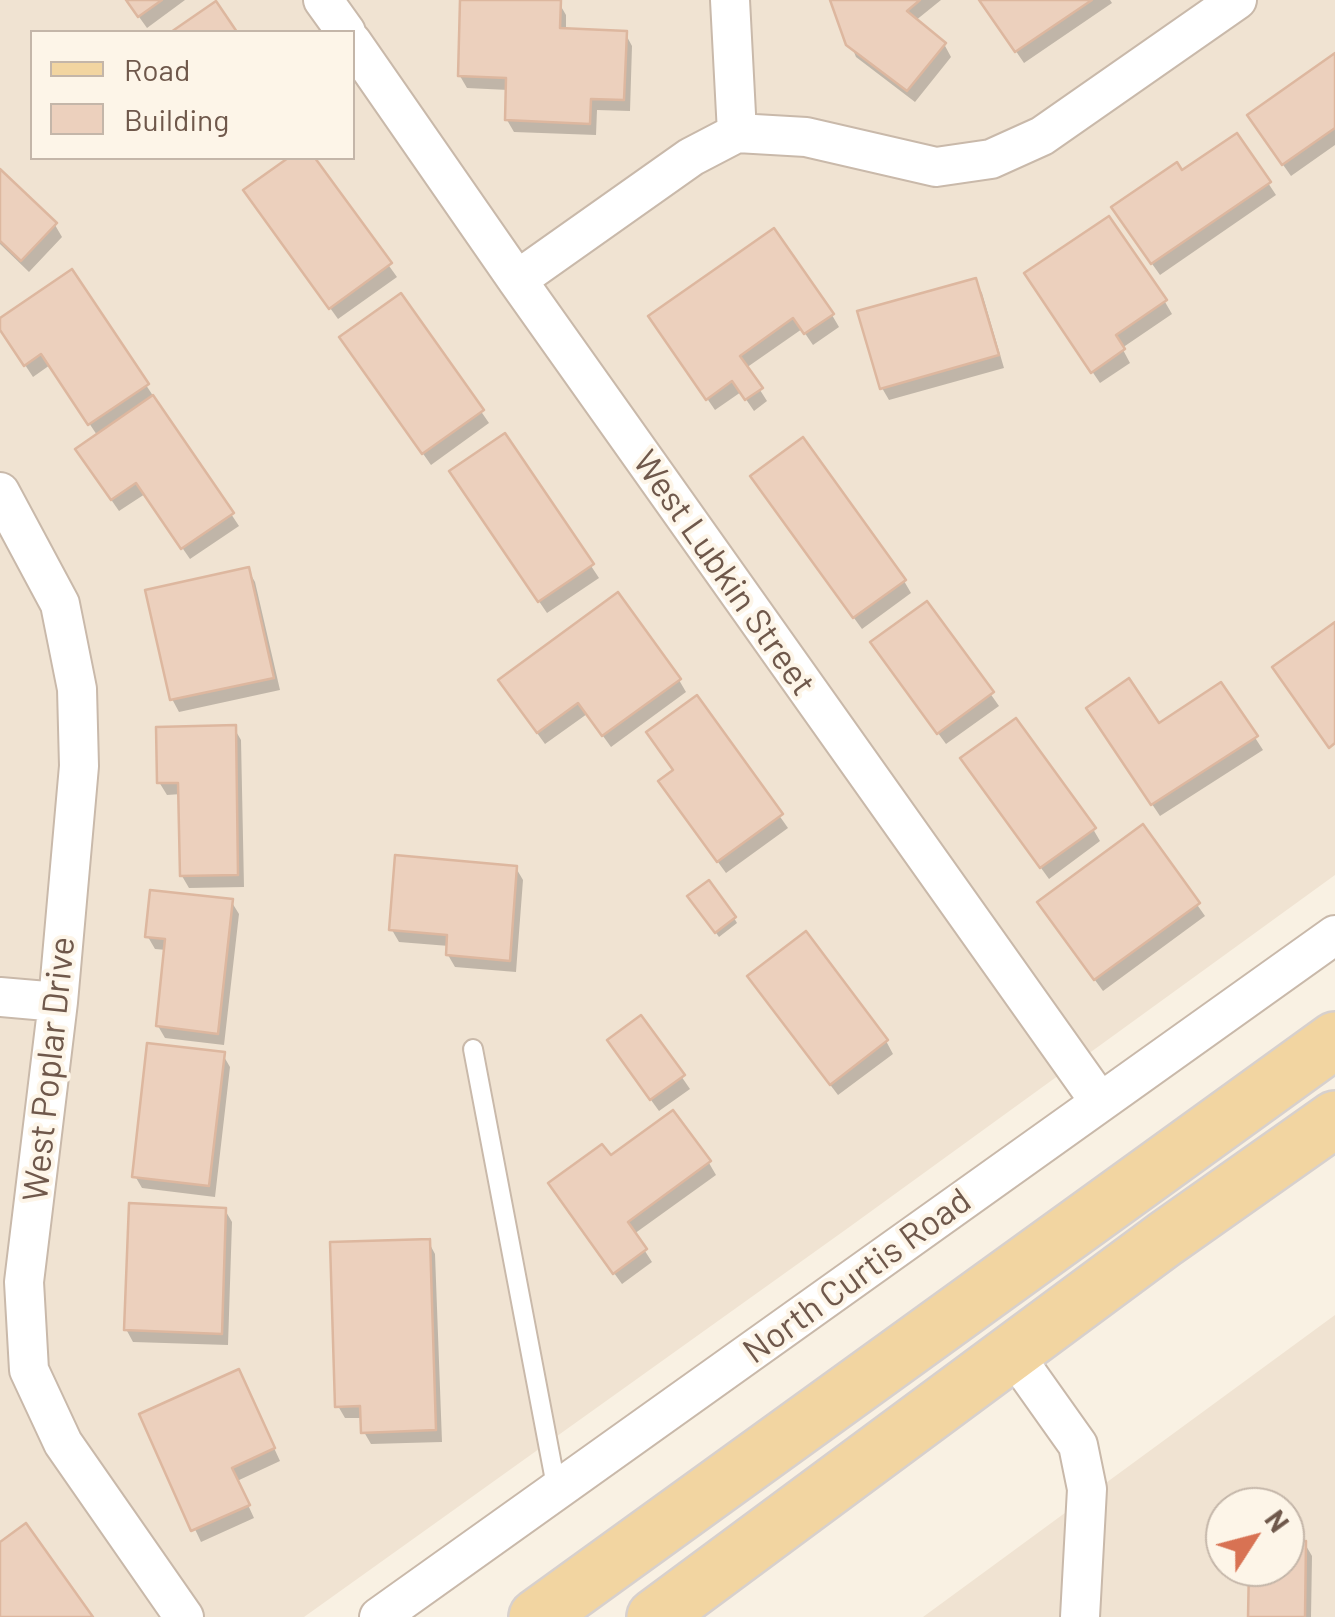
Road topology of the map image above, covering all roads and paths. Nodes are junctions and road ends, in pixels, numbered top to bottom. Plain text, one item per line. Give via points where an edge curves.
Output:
1 (323, 0) edge
2 (730, 0) edge
3 (1238, 0) edge
4 (345, 30) edge
5 (355, 46) edge
6 (737, 134) junction
7 (517, 280) junction
8 (0, 492) edge
9 (1335, 935) edge
10 (0, 997) edge
11 (58, 1002) junction
12 (1335, 1040) edge
13 (473, 1049) dead end
14 (1100, 1102) junction
15 (1335, 1118) edge
16 (1012, 1352) junction
17 (556, 1491) junction
18 (184, 1617) edge
19 (380, 1617) edge
20 (537, 1617) edge
21 (655, 1617) edge
22 (1080, 1617) edge

1 - 4 street
2 - 6 street
3 - 6 street via 1042,136 992,158 936,166 806,137
5 - 7 street, West Lubkin Street
6 - 7 street via 691,157
7 - 14 street, West Lubkin Street
8 - 11 street, West Poplar Drive via 60,604 77,689 79,766
9 - 14 street, North Curtis Road
10 - 11 street
11 - 18 street, West Poplar Drive via 24,1282 29,1370 63,1443
12 - 20 main road
13 - 17 lane
14 - 17 street, North Curtis Road
15 - 16 main road
16 - 21 main road
16 - 22 street via 1078,1444 1087,1489
17 - 19 street, North Curtis Road

